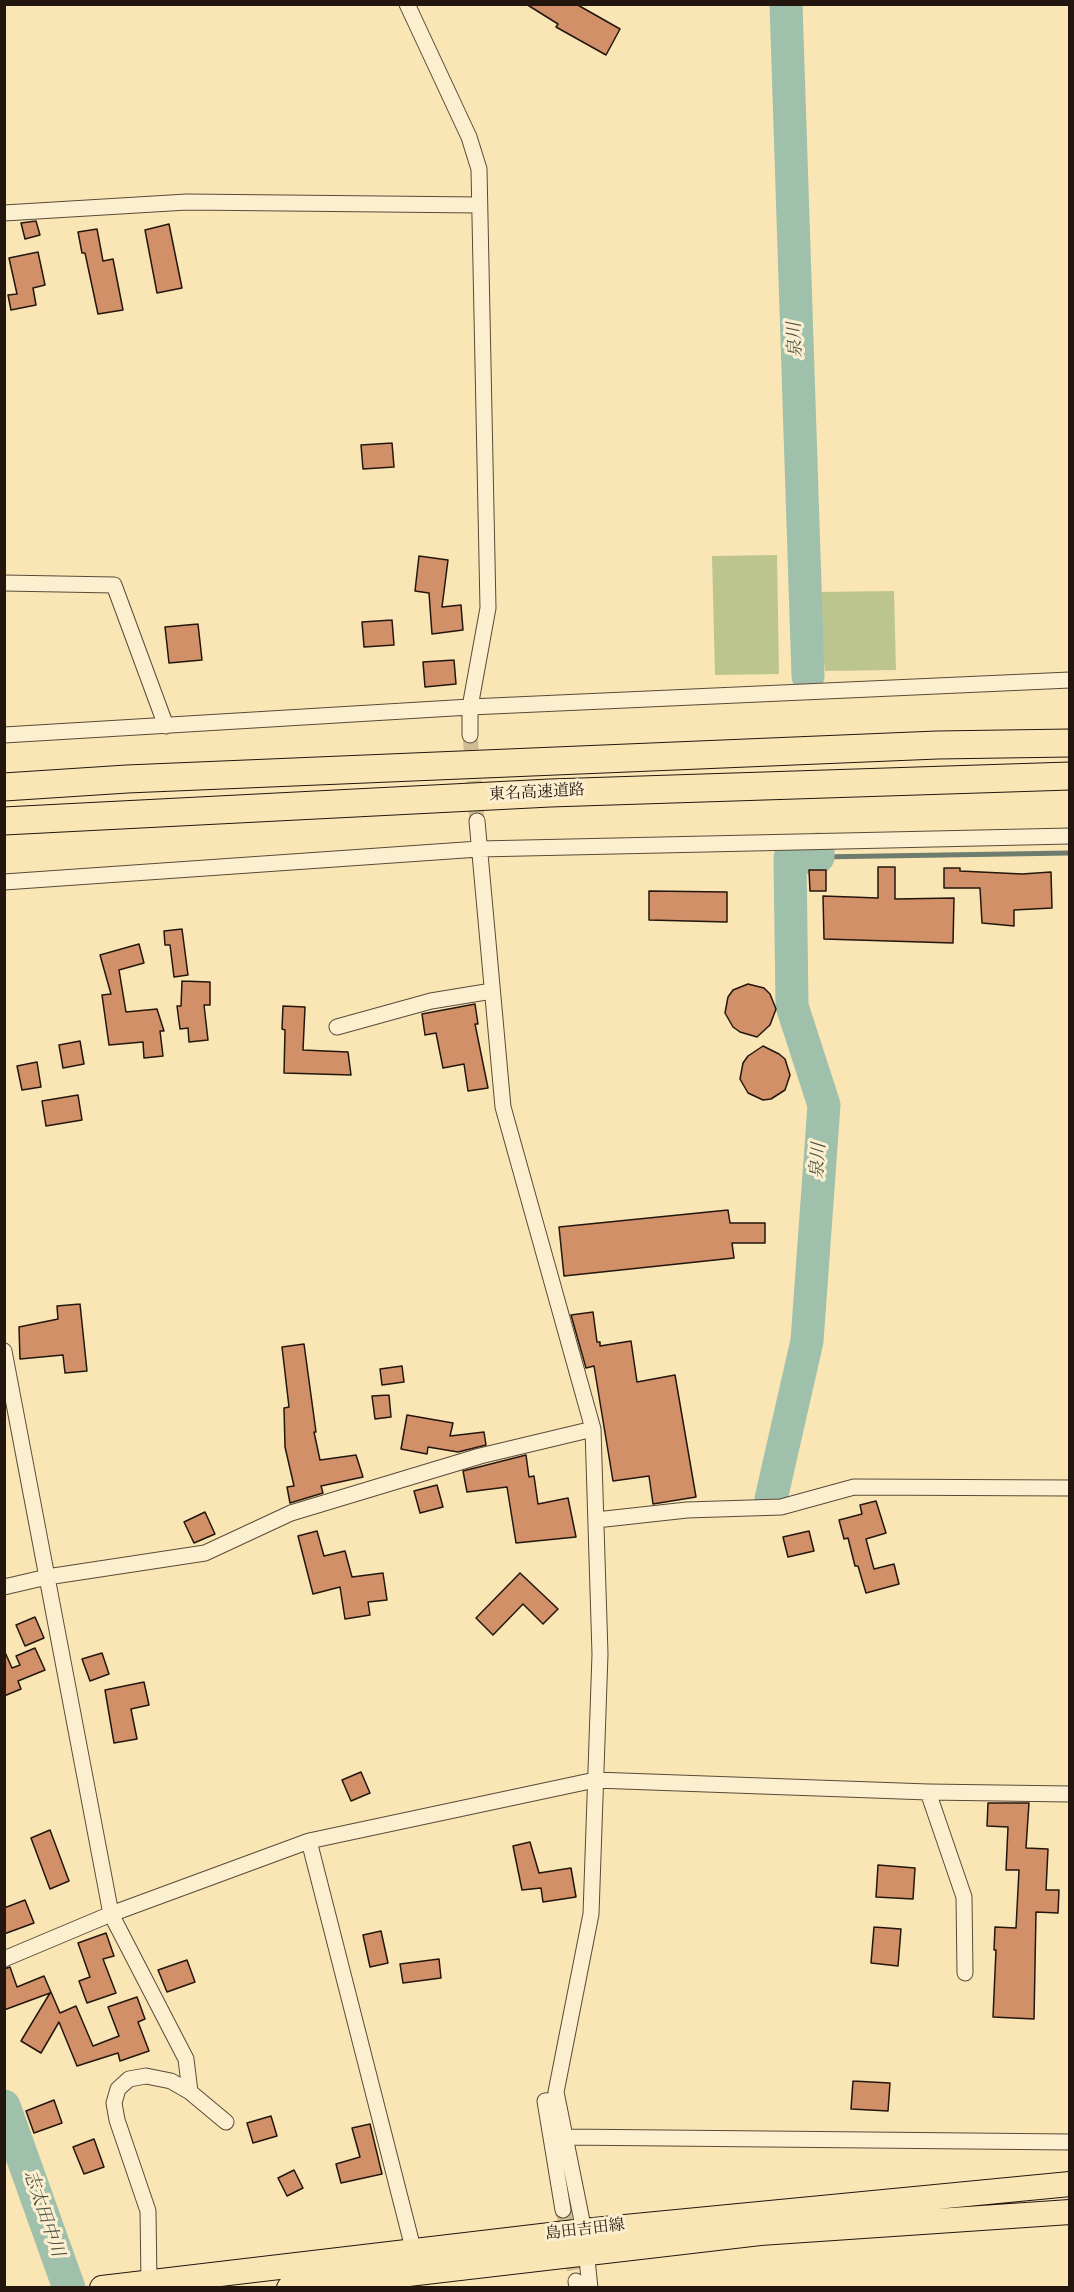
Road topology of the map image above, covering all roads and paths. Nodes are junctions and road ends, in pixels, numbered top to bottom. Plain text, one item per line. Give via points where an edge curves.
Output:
1 (406, 4) edge
2 (479, 206) junction
3 (4, 213) edge
4 (4, 583) edge
5 (1070, 680) edge
6 (470, 707) junction
7 (166, 726) junction
8 (4, 735) edge
9 (470, 735) tunnel mouth
10 (1070, 743) edge
11 (1070, 777) edge
12 (4, 787) edge
13 (4, 821) edge
14 (477, 821) tunnel mouth
15 (1070, 836) edge
16 (479, 849) junction
17 (4, 882) edge
18 (492, 991) junction
19 (337, 1027) dead end
20 (4, 1351) edge
21 (593, 1429) junction
22 (1070, 1488) edge
23 (596, 1520) junction
24 (47, 1577) junction
25 (4, 1587) edge
26 (595, 1780) junction
27 (928, 1792) junction
28 (1070, 1794) edge
29 (309, 1841) junction
30 (111, 1914) junction
31 (4, 1959) edge
32 (965, 1973) dead end
33 (190, 2092) junction
34 (557, 2100) junction
35 (226, 2122) dead end
36 (565, 2137) junction
37 (1070, 2142) edge
38 (1070, 2184) edge
39 (563, 2210) tunnel mouth
40 (1070, 2212) edge
41 (585, 2241) junction
42 (413, 2271) edge
43 (149, 2282) junction
44 (581, 2285) edge
45 (102, 2288) edge
46 (289, 2288) edge

1 - 2 street via 469,137 479,169
2 - 3 street via 187,202
2 - 6 street via 488,608
4 - 7 street via 114,585
5 - 6 street
6 - 7 street
6 - 9 street
7 - 8 street
10 - 12 highway, 東名高速道路 via 913,746
11 - 13 highway, 東名高速道路 via 550,793
14 - 16 street
15 - 16 street
16 - 17 street
16 - 18 street
18 - 19 street via 430,1001
18 - 21 street via 502,1107
20 - 24 street
21 - 23 street
21 - 24 street via 480,1456 291,1513 205,1553
22 - 23 street via 854,1488 780,1507 687,1510
23 - 26 street via 600,1654
24 - 25 street
24 - 30 street
26 - 27 street
26 - 29 street
26 - 34 street via 591,1914
27 - 28 street
27 - 32 street via 964,1898
29 - 30 street
29 - 42 street
30 - 31 street
30 - 33 street via 186,2059
33 - 35 street
33 - 43 street via 171,2081 146,2076 129,2079 118,2089 114,2103 148,2211
34 - 36 street
34 - 39 street via 545,2101
36 - 37 street
36 - 41 street
38 - 41 main road, 島田吉田線
40 - 41 main road, 島田吉田線
41 - 42 main road, 島田吉田線
41 - 44 street
42 - 43 main road, 島田吉田線
42 - 46 main road, 島田吉田線
43 - 45 main road, 島田吉田線

